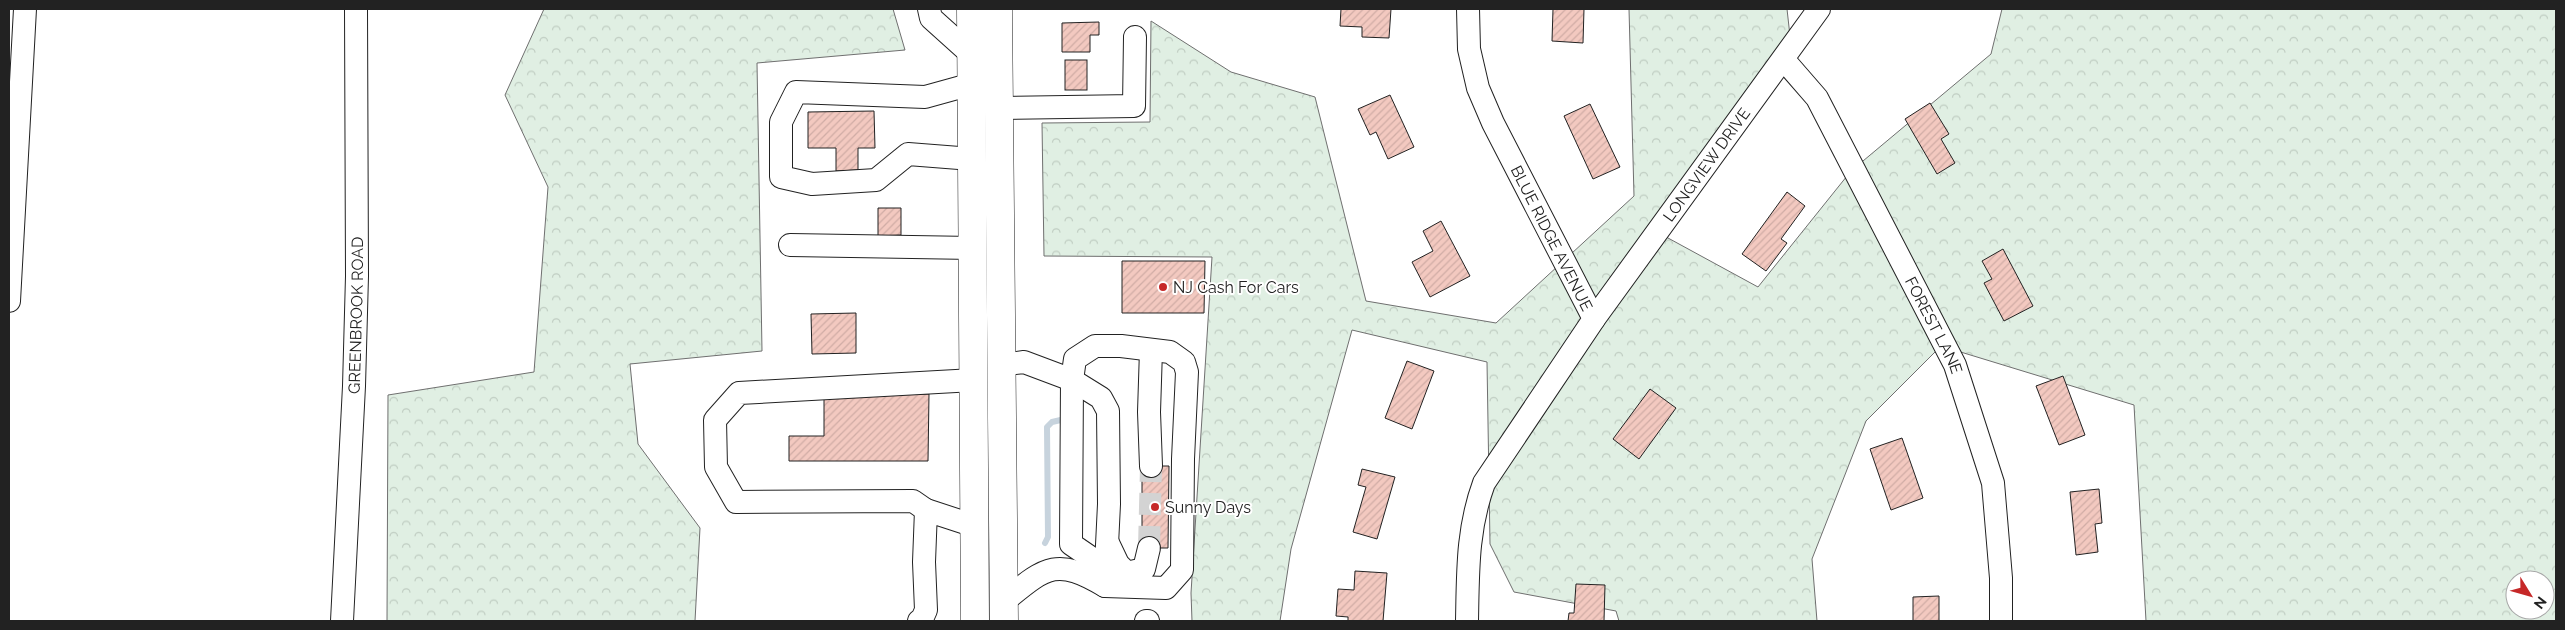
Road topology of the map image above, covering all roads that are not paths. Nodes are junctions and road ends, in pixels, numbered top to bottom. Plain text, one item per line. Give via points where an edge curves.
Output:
1 (25, 9) edge
2 (356, 9) edge
3 (929, 9) edge
4 (971, 9) edge
5 (998, 9) edge
6 (1468, 9) edge
7 (1819, 9) edge
8 (1135, 37) dead end
9 (971, 54) junction
10 (1784, 60) junction
11 (972, 84) junction
12 (998, 108) junction
13 (972, 159) junction
14 (790, 245) dead end
15 (973, 248) junction
16 (9, 301) edge
17 (1594, 319) junction
18 (1151, 350) junction
19 (1000, 365) junction
20 (974, 380) junction
21 (1072, 380) junction
22 (1151, 466) tunnel mouth
23 (926, 510) junction
24 (975, 526) junction
25 (1108, 544) junction
26 (1149, 548) tunnel mouth
27 (1106, 577) junction
28 (1004, 612) edge
29 (342, 621) edge
30 (919, 621) edge
31 (975, 621) edge
32 (1467, 621) edge
33 (2001, 621) edge

1 - 16 street
2 - 29 street, GREENBROOK ROAD via 356,296
3 - 9 street via 931,18
4 - 9 highway
5 - 12 highway
6 - 17 street, BLUE RIDGE AVENUE via 1469,49 1478,88
7 - 10 street, LONGVIEW DRIVE
8 - 12 street via 1134,106
9 - 11 highway
10 - 17 street, LONGVIEW DRIVE
10 - 33 street, FOREST LANE via 1817,98 1955,365 1993,483
11 - 13 highway
11 - 13 street via 925,97 796,92 781,122 781,177 812,184 876,180 908,154
12 - 19 highway
13 - 15 highway
14 - 15 street
15 - 20 highway
17 - 32 street, BLUE RIDGE AVENUE via 1484,483 1474,509 1470,536
18 - 21 street via 1096,346 1075,359
18 - 22 street
18 - 27 street via 1170,352 1184,362 1188,372 1183,450 1182,570 1166,588
19 - 21 street via 1024,362
19 - 28 highway
20 - 23 street via 739,393 716,420 716,467 736,502 913,501
20 - 24 highway
21 - 25 street via 1101,398 1108,411
21 - 27 street via 1071,544
23 - 24 street
23 - 30 street via 926,610
24 - 31 highway
25 - 26 street via 1118,564 1127,573 1144,568
25 - 27 street
27 - 28 street via 1088,576 1064,568 1049,569

